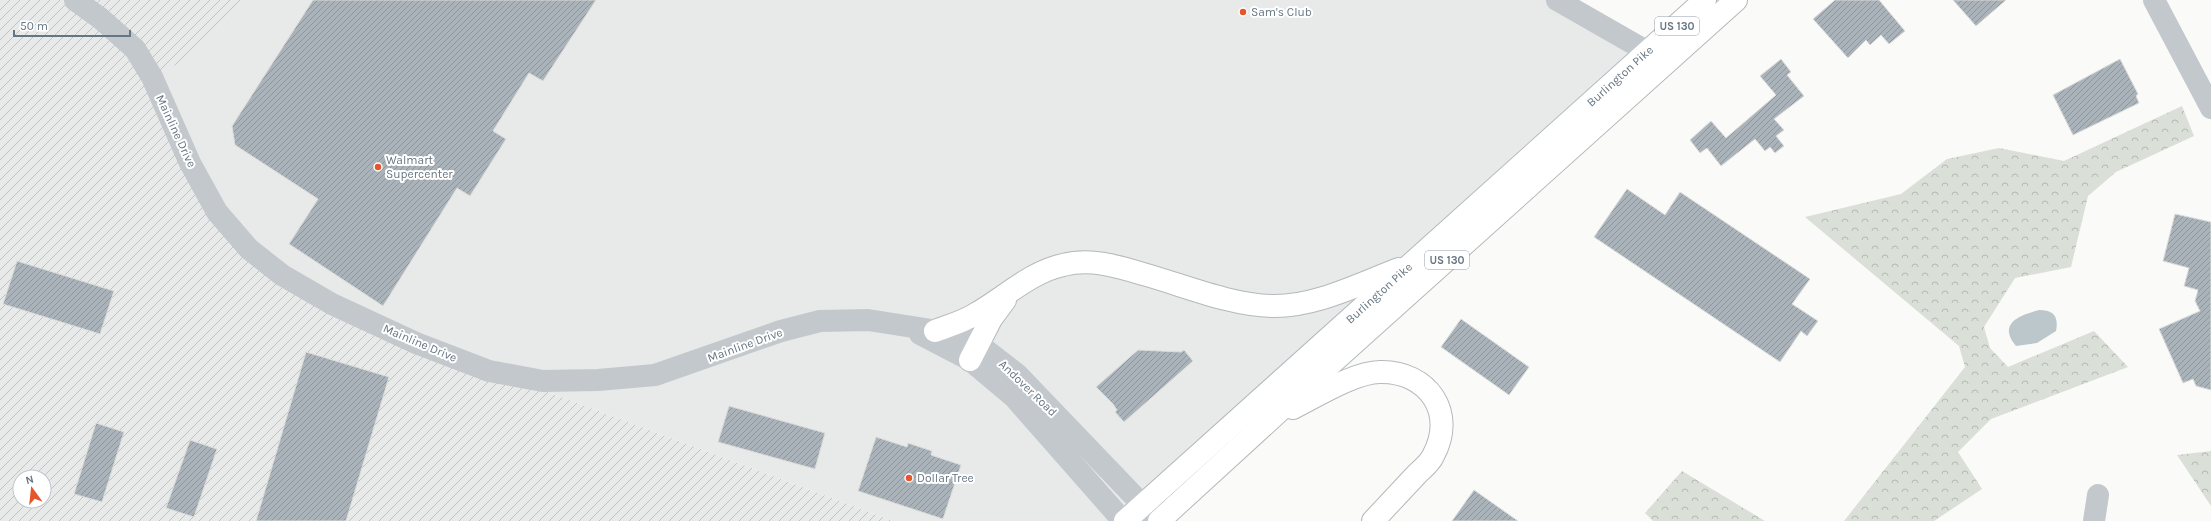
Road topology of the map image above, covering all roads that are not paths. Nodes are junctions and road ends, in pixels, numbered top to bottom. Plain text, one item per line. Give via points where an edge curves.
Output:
1 (74, 0) edge
2 (1557, 0) edge
3 (1705, 0) edge
4 (1736, 0) edge
5 (2154, 0) edge
6 (1648, 52) junction
7 (2211, 108) edge
8 (1411, 265) junction
9 (1012, 291) junction
10 (910, 328) junction
11 (935, 331) junction
12 (974, 352) junction
13 (1270, 419) junction
14 (2098, 495) dead end
15 (1143, 505) junction
16 (1124, 521) edge
17 (1158, 521) edge
18 (1373, 521) edge
19 (2094, 521) edge

1 - 10 street, Mainline Drive via 100,18 135,49 152,77 190,163 218,212 249,249 282,275 332,304 416,343 490,371 543,381 598,380 655,376 781,331 820,321 868,320
2 - 6 street
3 - 6 highway, Burlington Pike / US 130
4 - 13 highway, Burlington Pike / US 130
5 - 7 street
6 - 8 highway, Burlington Pike / US 130
8 - 9 highway via 1325,297 1299,304 1272,306 1246,304 1120,267 1092,262 1063,265 1033,278
8 - 15 highway, Burlington Pike / US 130
9 - 11 highway via 974,315
9 - 12 highway via 991,319
10 - 11 street, Andover Road
10 - 12 street, Andover Road
11 - 12 street, Andover Road via 950,333
12 - 15 street, Andover Road via 1018,375
12 - 16 street, Andover Road
13 - 17 highway, Burlington Pike / US 130
13 - 18 highway via 1353,379 1379,372 1406,375 1424,385 1438,402 1442,430 1433,457
14 - 19 street
15 - 16 highway, Burlington Pike / US 130
15 - 17 street, Andover Road

